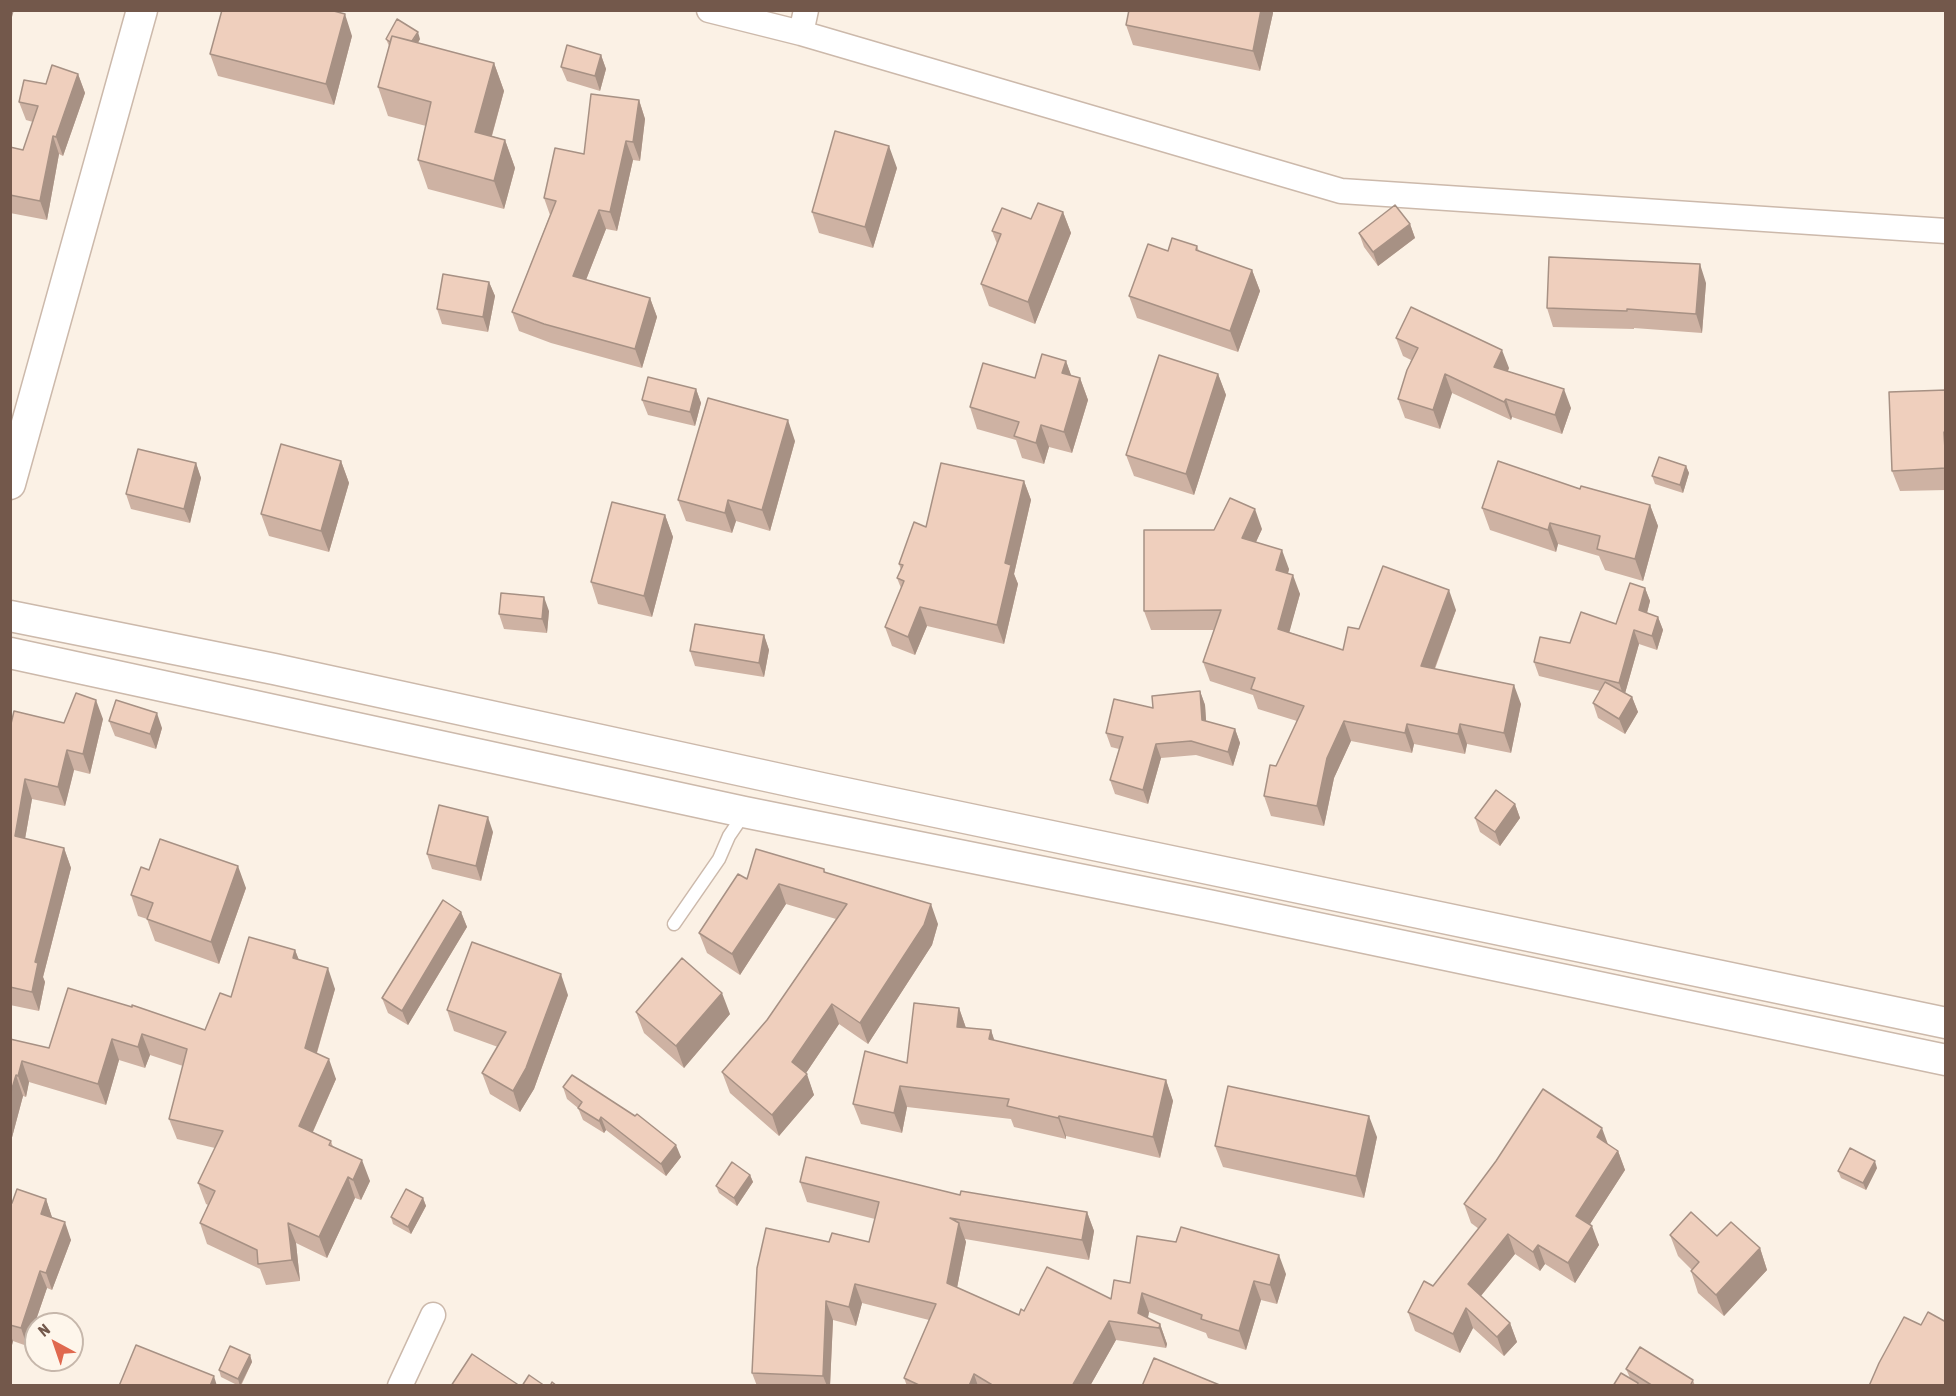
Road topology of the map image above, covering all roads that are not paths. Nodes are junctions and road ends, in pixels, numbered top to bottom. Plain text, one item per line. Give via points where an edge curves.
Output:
1 (142, 10) edge
2 (708, 10) edge
3 (803, 22) edge
4 (1946, 231) edge
5 (10, 484) edge
6 (10, 616) edge
7 (10, 653) edge
8 (375, 691) junction
9 (364, 729) junction
10 (744, 813) junction
11 (674, 924) dead end
12 (1946, 1023) edge
13 (1946, 1060) edge
14 (433, 1315) dead end
15 (400, 1386) edge

1 - 5 street
2 - 3 street
3 - 4 street via 1341,191
6 - 8 street
7 - 9 street
8 - 9 street
8 - 12 street
9 - 10 street
10 - 11 lane via 719,859
10 - 13 street via 1232,910
14 - 15 street

